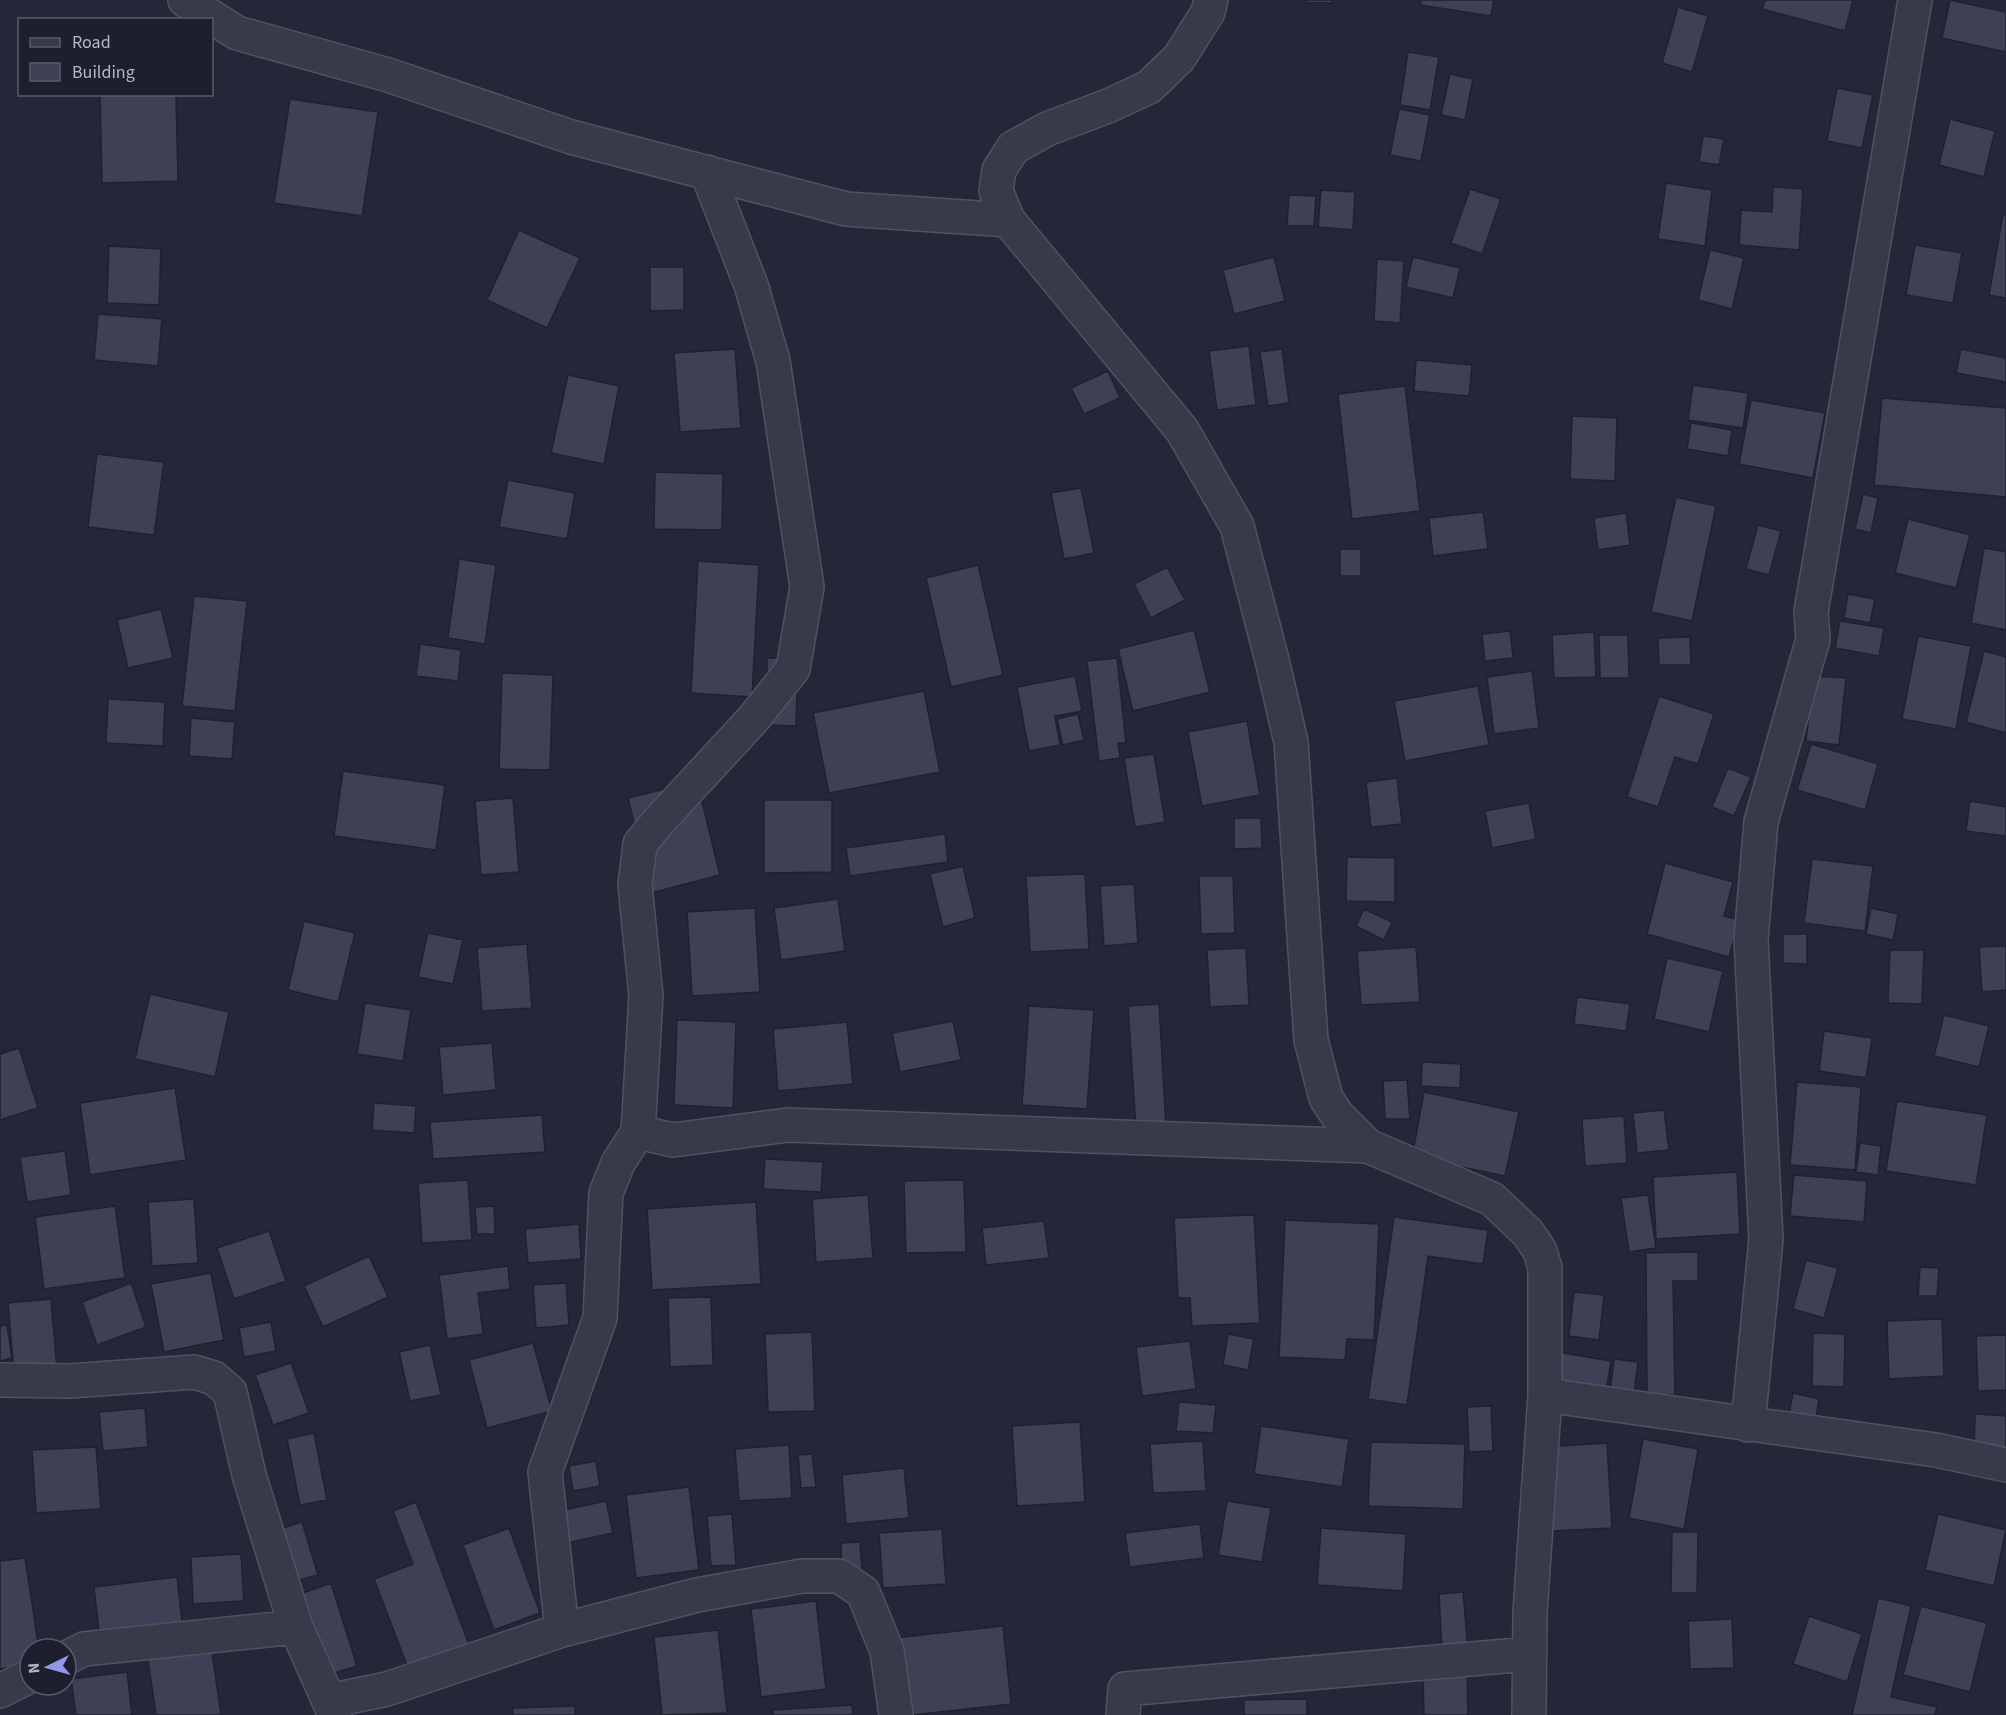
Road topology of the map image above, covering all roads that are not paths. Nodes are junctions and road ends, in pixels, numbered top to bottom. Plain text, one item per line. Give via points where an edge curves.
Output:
1 (185, 0) edge
2 (1211, 0) edge
3 (1915, 0) edge
4 (707, 172) junction
5 (1008, 220) junction
6 (638, 1132) junction
7 (1368, 1146) junction
8 (0, 1380) edge
9 (1545, 1395) junction
10 (1748, 1425) junction
11 (2006, 1466) edge
12 (296, 1627) junction
13 (562, 1630) junction
14 (78, 1652) edge
15 (1529, 1654) junction
16 (18, 1682) edge
17 (0, 1691) edge
18 (332, 1708) edge
19 (896, 1715) edge
20 (1123, 1715) edge
21 (1529, 1715) edge

1 - 4 street via 237,33 388,75 570,137
2 - 5 street via 1208,12 1179,58 1149,87 1047,129 1013,148 999,170 996,191
3 - 10 street via 1810,612 1813,639 1761,822 1751,939 1766,1239
4 - 5 street via 846,209
4 - 6 street via 751,285 773,361 807,587 793,669 640,844 635,885 646,996
5 - 7 street via 1182,430 1237,526 1291,742 1311,1040 1326,1098
6 - 7 street via 673,1140 788,1125
6 - 13 street via 618,1163 606,1193 600,1318 545,1472
7 - 9 street via 1492,1199 1528,1233 1545,1268
8 - 12 street via 70,1381 194,1372 214,1378 230,1392 249,1475
9 - 10 street
9 - 15 street
10 - 11 street via 1936,1450
12 - 14 street
12 - 18 street
13 - 18 street
13 - 19 street via 697,1595 802,1576 839,1576 863,1592 886,1651
15 - 20 street via 1125,1689
15 - 21 street
16 - 17 street

